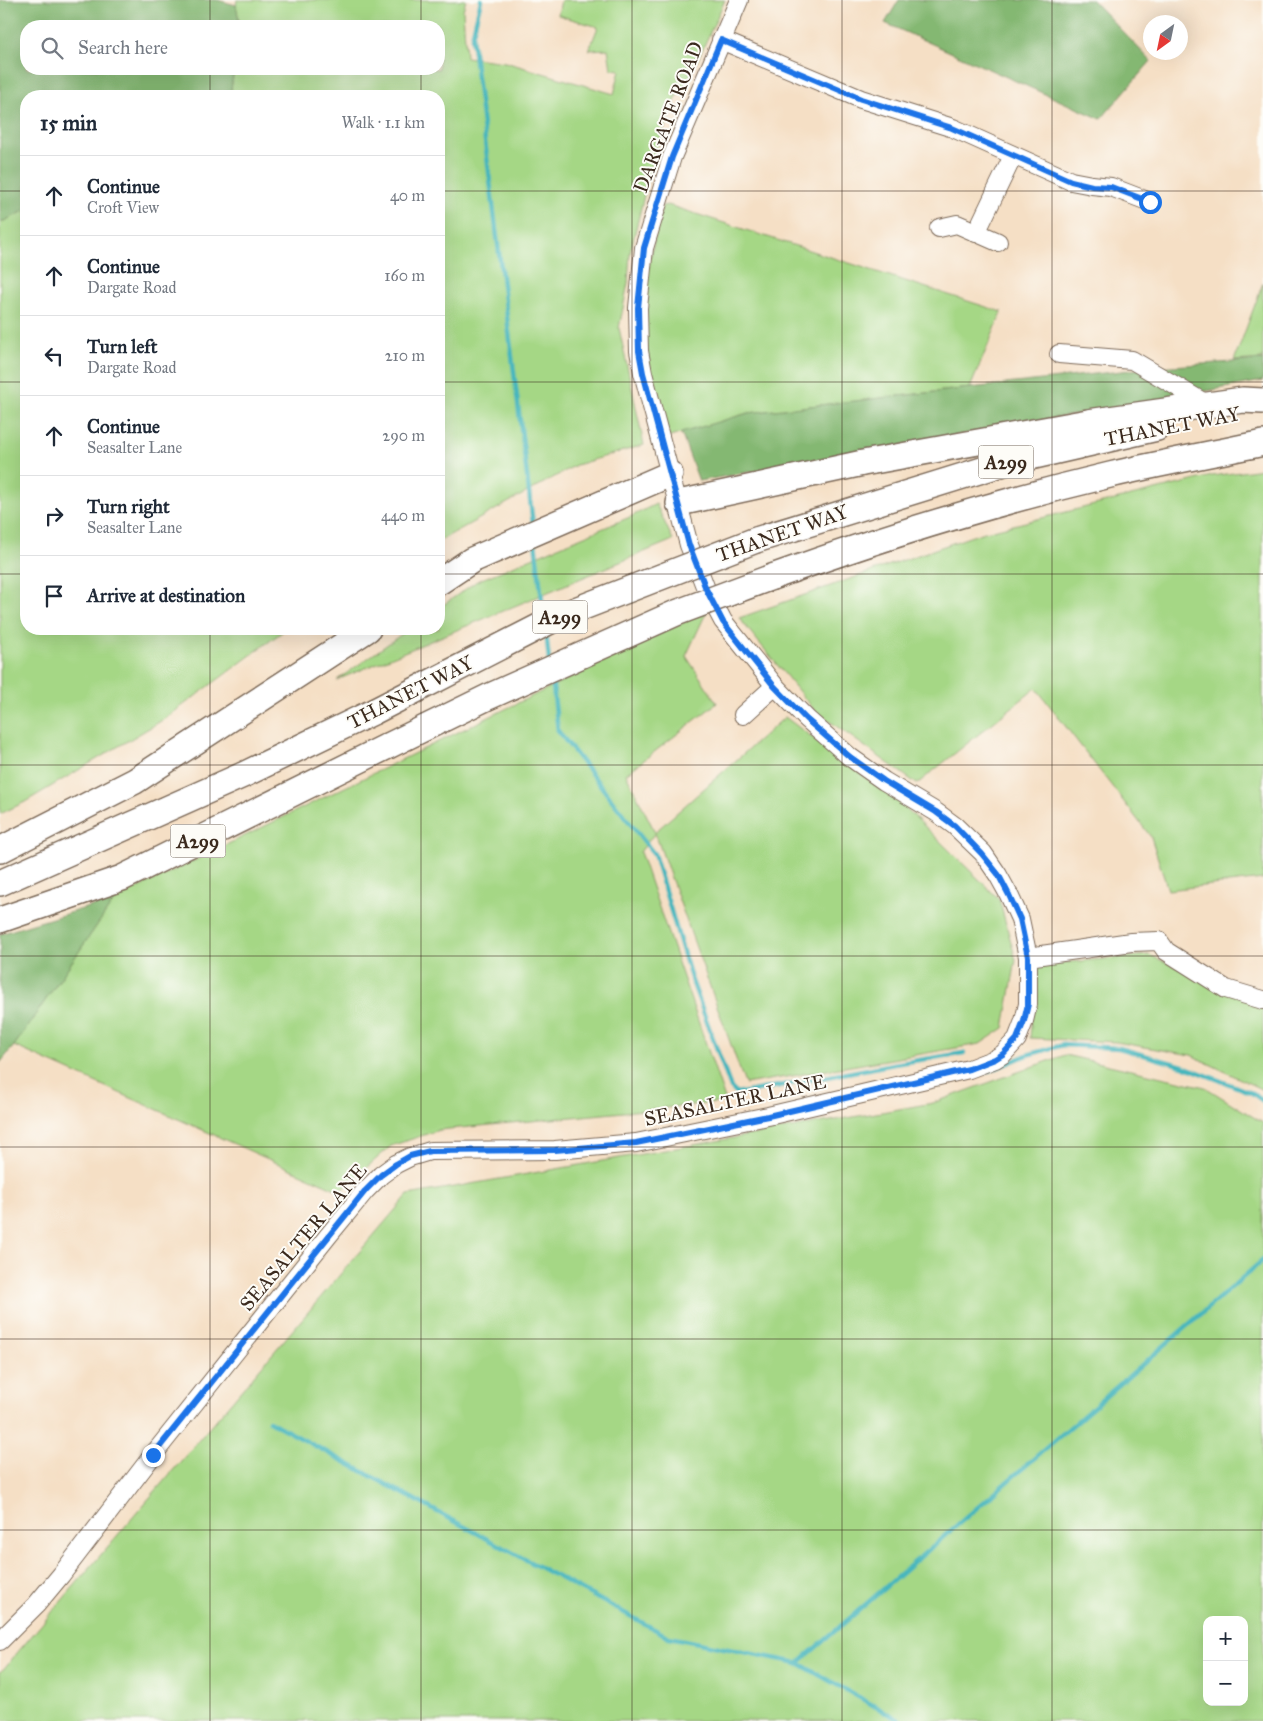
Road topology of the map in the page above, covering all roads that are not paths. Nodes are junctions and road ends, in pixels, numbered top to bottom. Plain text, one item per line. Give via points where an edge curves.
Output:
1 (739, 0) edge
2 (721, 40) junction
3 (1013, 156) junction
4 (1150, 202) dead end
5 (939, 228) dead end
6 (976, 233) junction
7 (998, 242) dead end
8 (1059, 354) dead end
9 (1263, 400) edge
10 (1208, 405) junction
11 (1263, 409) edge
12 (1263, 444) edge
13 (670, 474) junction
14 (679, 503) junction
15 (445, 578) edge
16 (359, 635) edge
17 (774, 686) junction
18 (743, 715) dead end
19 (0, 850) edge
20 (0, 883) edge
21 (0, 920) edge
22 (1028, 957) junction
23 (1263, 1000) edge
24 (0, 1640) edge

1 - 2 street, DARGATE ROAD
2 - 3 street, DARGATE ROAD via 861,99 952,128
2 - 13 street, DARGATE ROAD via 672,157 644,248 639,284 638,329 643,373
3 - 4 street, DARGATE ROAD via 1071,181 1111,187
3 - 6 street
5 - 6 street via 956,224
6 - 7 street
8 - 10 street via 1132,360
9 - 10 highway
10 - 14 highway via 1088,422 863,462
11 - 20 highway, THANET WAY / A299, bridge via 1166,426 1008,462 756,540 560,616 243,775
12 - 21 highway, THANET WAY / A299, bridge via 1111,474 913,528 676,613 488,698 122,878
13 - 14 street, DARGATE ROAD
13 - 15 highway via 472,560
14 - 17 street, SEASALTER LANE via 689,545 723,622
16 - 19 highway via 135,782
17 - 18 street
17 - 22 street, SEASALTER LANE via 850,757 936,812 968,838 998,874 1009,895 1020,919
22 - 23 street via 1159,941 1166,951 1226,989
22 - 24 street, SEASALTER LANE via 1028,1004 1021,1033 1003,1054 984,1064 768,1116 636,1143 555,1150 430,1151 396,1164 365,1191 61,1575

